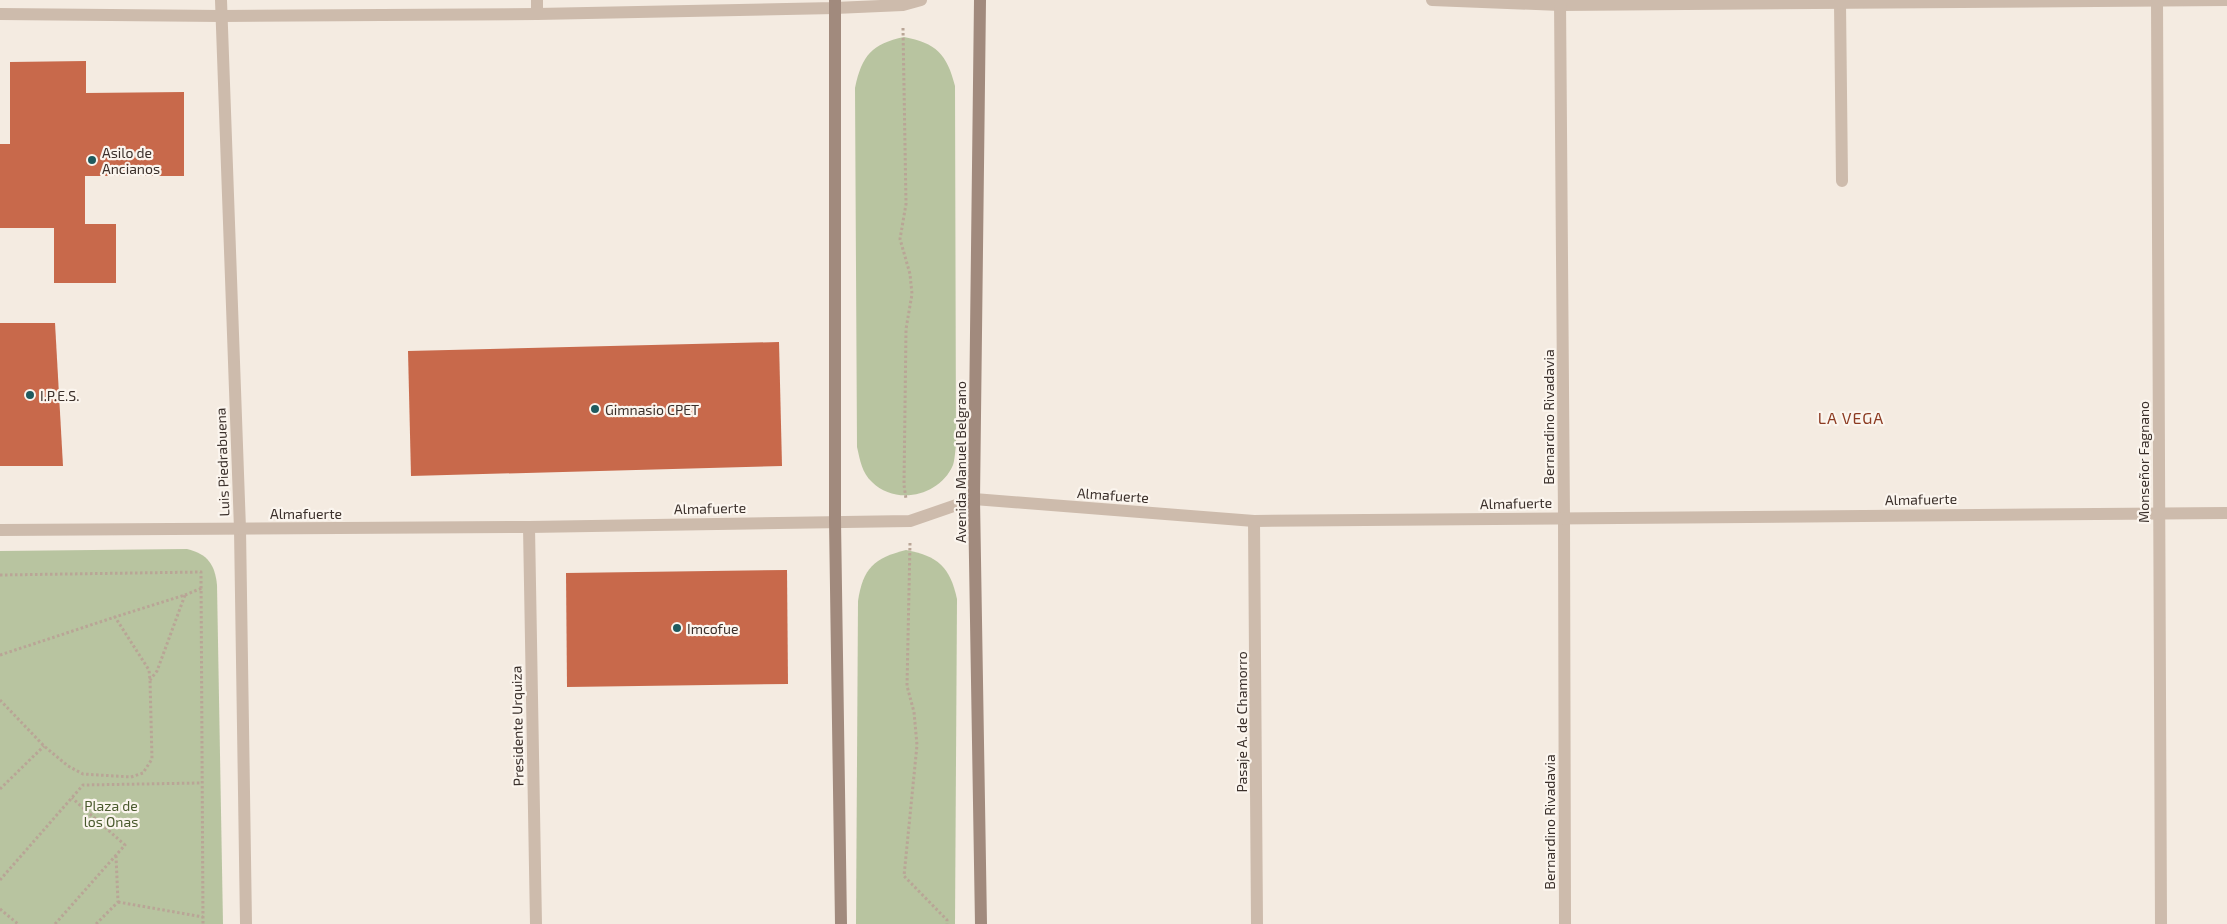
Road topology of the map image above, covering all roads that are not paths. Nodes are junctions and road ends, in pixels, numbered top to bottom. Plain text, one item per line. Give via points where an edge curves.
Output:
1 (221, 0) edge
2 (537, 0) edge
3 (921, 0) edge
4 (980, 0) edge
5 (1432, 0) edge
6 (2157, 0) edge
7 (2227, 0) edge
8 (1560, 2) edge
9 (1840, 3) junction
10 (835, 4) edge
11 (0, 14) edge
12 (537, 14) junction
13 (221, 16) junction
14 (1842, 181) dead end
15 (974, 499) junction
16 (2158, 512) junction
17 (2227, 512) edge
18 (1564, 517) junction
19 (1254, 520) junction
20 (836, 521) junction
21 (529, 527) junction
22 (240, 529) junction
23 (0, 530) edge
24 (246, 924) edge
25 (536, 924) edge
26 (841, 924) edge
27 (980, 924) edge
28 (1257, 924) edge
29 (1564, 924) edge
30 (2161, 924) edge

1 - 13 street, Luis Piedrabuena
2 - 12 street
3 - 10 street via 902,5
4 - 15 main road, Avenida Manuel Belgrano
5 - 8 street
6 - 7 street
6 - 9 street
6 - 16 street, Monseñor Fagnano
8 - 9 street
8 - 18 street, Bernardino Rivadavia
9 - 14 street
10 - 12 street
10 - 20 main road
11 - 13 street
12 - 13 street
13 - 22 street, Luis Piedrabuena
15 - 19 street, Almafuerte
15 - 20 street, Almafuerte via 910,521
15 - 27 main road, Avenida Manuel Belgrano
16 - 17 street, Almafuerte
16 - 18 street, Almafuerte
16 - 30 street, Monseñor Fagnano
18 - 19 street, Almafuerte
18 - 29 street, Bernardino Rivadavia
19 - 28 street, Pasaje A. de Chamorro
20 - 21 street, Almafuerte
20 - 26 main road
21 - 22 street, Almafuerte
21 - 25 street, Presidente Urquiza
22 - 23 street, Almafuerte
22 - 24 street, Luis Piedrabuena

